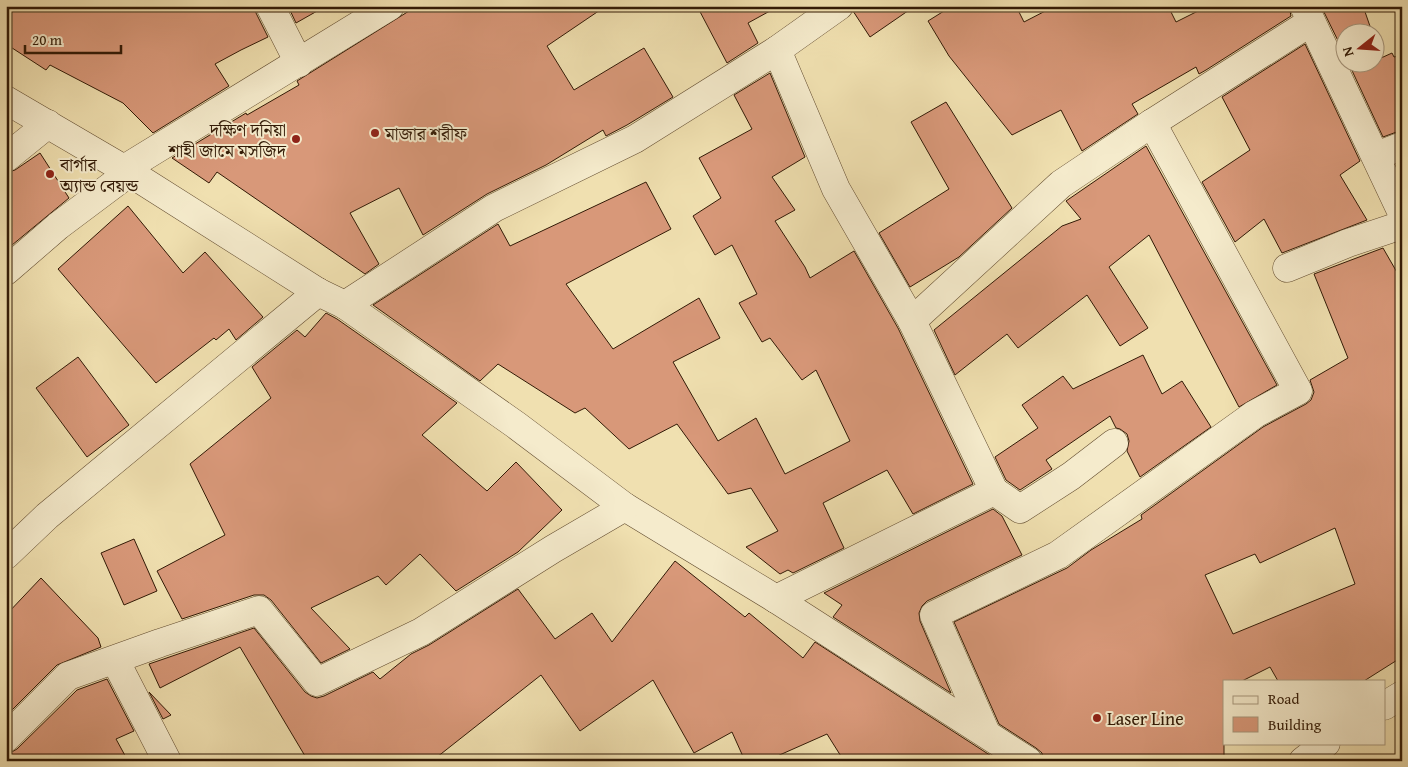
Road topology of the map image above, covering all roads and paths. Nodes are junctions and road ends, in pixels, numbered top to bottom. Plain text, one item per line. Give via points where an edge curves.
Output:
1 (270, 6) edge
2 (390, 6) edge
3 (839, 6) edge
4 (1307, 14) edge
5 (777, 50) junction
6 (298, 63) junction
7 (6, 100) edge
8 (1152, 123) junction
9 (48, 124) junction
10 (1402, 146) edge
11 (1376, 156) junction
12 (6, 158) edge
13 (127, 170) junction
14 (1402, 214) edge
15 (1402, 225) edge
16 (1287, 268) dead end
17 (6, 271) edge
18 (318, 292) junction
19 (345, 306) junction
20 (912, 322) junction
21 (1114, 443) dead end
22 (994, 491) junction
23 (625, 507) junction
24 (6, 555) edge
25 (776, 599) junction
26 (115, 660) junction
27 (1402, 695) edge
28 (1386, 705) edge
29 (986, 733) junction
30 (6, 738) edge
31 (1325, 744) edge
32 (167, 761) edge
33 (1028, 761) edge
34 (1303, 761) edge

1 - 6 street
2 - 6 street
3 - 5 street
4 - 8 street
4 - 11 street
5 - 19 street via 635,139 494,208
5 - 20 street via 836,189
6 - 13 street
7 - 9 street
8 - 20 street via 1061,184
8 - 29 street via 1298,391 1255,414 1058,555 934,615
9 - 12 street
9 - 13 street
10 - 11 street
11 - 14 street
13 - 17 street
13 - 18 street
15 - 16 street
18 - 19 street
18 - 24 street via 48,516
19 - 23 street via 516,425
20 - 22 street
21 - 22 street via 1020,509
22 - 25 street
23 - 25 street
23 - 26 street via 422,632 317,682 259,610
25 - 29 street
26 - 30 street via 68,676
26 - 32 street
27 - 28 street
29 - 33 street
31 - 34 street

